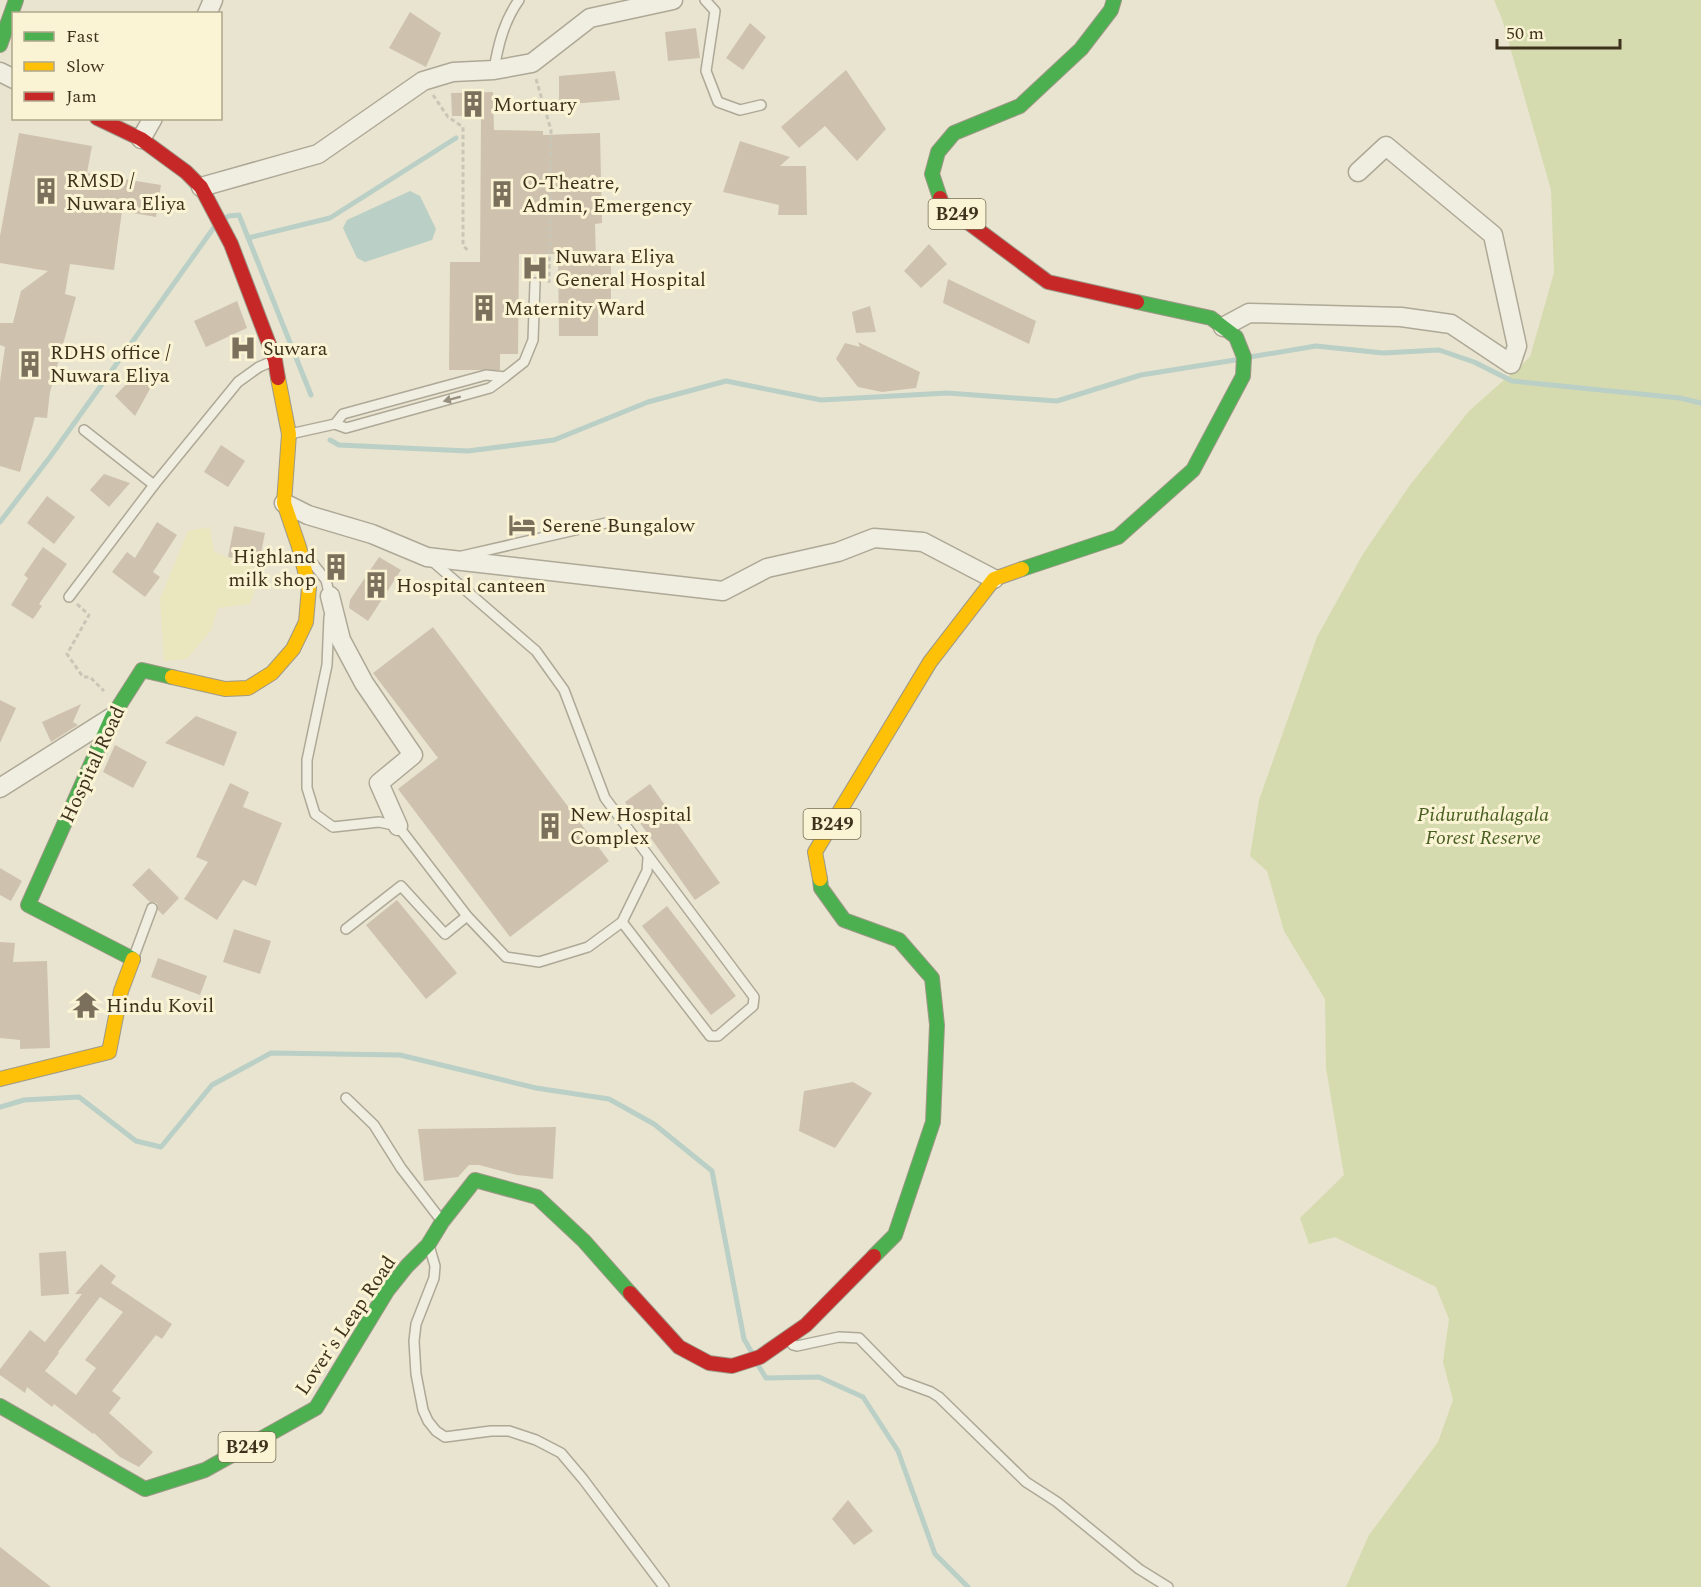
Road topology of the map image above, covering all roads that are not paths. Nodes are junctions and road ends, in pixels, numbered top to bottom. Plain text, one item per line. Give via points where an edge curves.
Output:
1 (16, 0) edge
2 (519, 0) edge
3 (673, 0) edge
4 (705, 0) edge
5 (1114, 0) edge
6 (0, 45) edge
7 (494, 70) junction
8 (761, 105) dead end
9 (101, 120) edge
10 (152, 120) edge
11 (141, 140) junction
12 (1358, 172) dead end
13 (201, 187) junction
14 (535, 283) road end
15 (1230, 332) junction
16 (275, 360) junction
17 (505, 377) junction
18 (335, 424) junction
19 (84, 430) dead end
20 (289, 434) junction
21 (153, 485) junction
22 (284, 503) junction
23 (606, 523) dead end
24 (299, 547) junction
25 (427, 557) junction
26 (448, 559) junction
27 (994, 579) junction
28 (330, 596) junction
29 (69, 597) road end
30 (115, 711) junction
31 (0, 788) edge
32 (398, 826) junction
33 (648, 858) junction
34 (152, 908) dead end
35 (467, 916) junction
36 (622, 922) junction
37 (346, 929) dead end
38 (133, 959) junction
39 (0, 1079) edge
40 (346, 1098) dead end
41 (442, 1222) junction
42 (428, 1245) junction
43 (788, 1339) junction
44 (0, 1406) edge
45 (664, 1587) edge
46 (1168, 1587) edge

1 - 6 main road
2 - 7 lane via 509,14
3 - 7 street via 590,18 532,63
4 - 8 lane via 715,11 706,71 718,102 740,110
5 - 15 main road, B249 via 1111,10 1081,49 1020,106 954,133 938,152 932,174 942,203 1047,282 1211,318
7 - 13 street via 453,72 423,81 318,154
9 - 11 main road, Hospital Road
10 - 11 street
11 - 13 main road, Hospital Road via 186,171
12 - 15 street via 1386,146 1493,235 1517,346 1510,364 1451,324 1401,317 1249,313
13 - 16 main road, Hospital Road via 231,244
14 - 17 lane via 533,340 524,362
15 - 27 main road via 1244,357 1243,376 1194,470 1118,537
16 - 20 main road, Hospital Road
16 - 21 lane via 238,382
17 -> 18 lane via 490,388 346,428
17 - 18 lane via 486,375 343,414
18 - 20 lane
19 - 21 lane
20 - 22 main road, Hospital Road
21 - 29 lane
22 - 24 main road, Hospital Road
22 - 25 street
23 - 26 lane
24 - 28 lane via 326,580
24 - 30 main road, Hospital Road via 309,587 306,622 293,650 272,674 248,688 225,689 142,670
25 - 26 street
25 - 33 lane via 536,651 564,690 605,798
26 - 27 street via 723,591 767,568 838,552 874,538 923,542
27 - 43 main road, B249 via 930,663 815,852 821,888 844,920 900,940 932,978 937,1025 933,1122 895,1235
28 - 32 street via 341,640 364,683 413,755 379,783
28 - 32 lane via 327,665 307,760 307,788 315,814 333,827 379,822
30 - 31 street
30 - 38 main road, Hospital Road via 28,904
32 - 35 lane
33 - 36 lane via 646,871
33 - 36 lane via 754,997 753,1006 718,1036 710,1036
34 - 38 lane
35 - 36 lane via 506,957 539,962 588,947
35 - 37 lane via 445,934 401,886
38 - 39 main road via 121,991 109,1052
40 - 41 lane via 374,1125
41 - 42 main road, Lover's Leap Road / B249
41 - 43 main road, Lover's Leap Road / B249 via 475,1180 537,1197 584,1240 679,1347 709,1363 732,1366 760,1357
42 - 44 main road, Lover's Leap Road / B249 via 387,1291 316,1408 205,1470 145,1489
42 - 45 lane via 435,1266 434,1278 416,1324 414,1341 416,1374 428,1421 445,1437 508,1431 561,1453
43 - 46 lane via 797,1346 839,1337 859,1338 901,1381 939,1397 1026,1482

